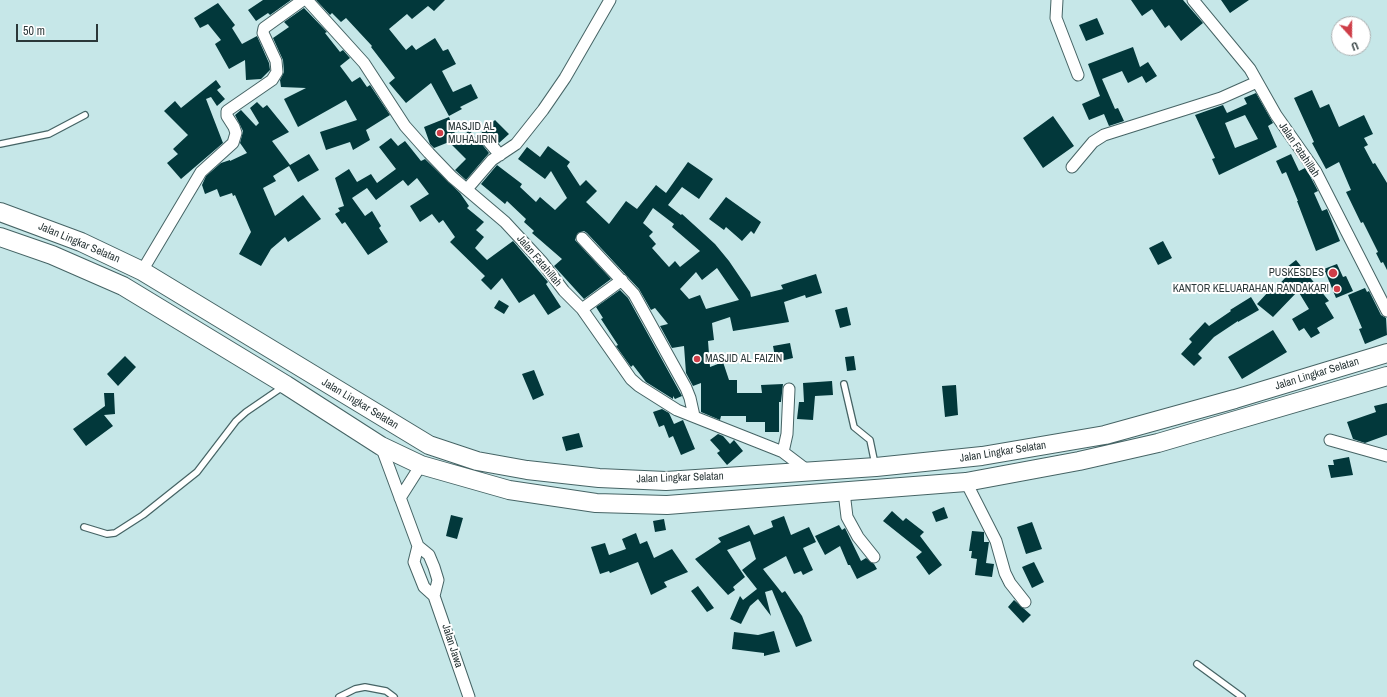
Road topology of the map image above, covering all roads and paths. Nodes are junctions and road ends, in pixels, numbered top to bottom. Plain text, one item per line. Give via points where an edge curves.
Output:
1 (303, 0) edge
2 (307, 0) edge
3 (610, 0) edge
4 (1057, 0) edge
5 (1193, 0) edge
6 (1078, 76) dead end
7 (1257, 82) junction
8 (85, 115) dead end
9 (488, 141) dead end
10 (0, 144) edge
11 (500, 155) junction
12 (1072, 167) dead end
13 (467, 189) junction
14 (0, 212) edge
15 (0, 237) edge
16 (582, 238) dead end
17 (142, 271) junction
18 (622, 280) junction
19 (582, 309) junction
20 (1387, 311) edge
21 (1387, 353) edge
22 (1387, 376) edge
23 (844, 384) dead end
24 (286, 385) junction
25 (789, 389) dead end
26 (1235, 399) junction
27 (694, 416) junction
28 (1242, 418) junction
29 (1330, 440) dead end
30 (381, 446) junction
31 (783, 452) junction
32 (1387, 456) edge
33 (477, 461) junction
34 (421, 465) junction
35 (876, 466) junction
36 (808, 471) junction
37 (475, 481) junction
38 (966, 482) junction
39 (844, 492) junction
40 (400, 498) junction
41 (84, 527) dead end
42 (418, 546) junction
43 (874, 557) dead end
44 (434, 596) junction
45 (1025, 602) dead end
46 (1197, 664) dead end
47 (339, 697) edge
48 (394, 697) edge
49 (469, 697) edge
50 (1242, 697) edge

1 - 17 street via 264,28 262,33 276,61 275,76 227,111 236,133 233,143 201,172
2 - 13 street, Jalan Fatahillah via 364,63 405,126 446,171
3 - 11 street via 565,78 543,110 516,144
4 - 6 street via 1056,18
5 - 7 street, Jalan Fatahillah via 1238,52
7 - 12 street via 1214,101 1104,136 1093,142
7 - 20 street, Jalan Fatahillah via 1276,115 1316,172
8 - 10 lane via 49,134
9 - 11 street
11 - 13 street via 492,160
13 - 19 street, Jalan Fatahillah via 510,227
14 - 17 highway, Jalan Lingkar Selatan via 81,242
15 - 24 highway, Jalan Lingkar Selatan via 52,255 123,286
16 - 18 street
17 - 33 highway, Jalan Lingkar Selatan via 429,445
18 - 19 street
18 - 27 street via 634,294 672,361 690,398
19 - 27 street, Jalan Fatahillah via 631,379 673,408
21 - 26 highway, Jalan Lingkar Selatan
22 - 28 highway, Jalan Lingkar Selatan
23 - 35 lane via 854,427 870,440
24 - 30 highway, Jalan Lingkar Selatan
24 - 41 lane via 236,421 197,472 139,518 115,533 107,534
25 - 31 street via 787,434
26 - 28 highway
26 - 35 highway, Jalan Lingkar Selatan via 1105,435 982,456
27 - 31 street, Jalan Fatahillah
28 - 38 highway, Jalan Lingkar Selatan via 1158,443 1094,458
29 - 32 street
30 - 34 highway, Jalan Lingkar Selatan
30 - 40 street, Jalan Jawa
31 - 36 street, Jalan Fatahillah
33 - 36 highway, Jalan Lingkar Selatan via 527,470 599,478 666,481
33 - 37 highway
34 - 37 highway, Jalan Lingkar Selatan
34 - 40 street
35 - 36 highway, Jalan Lingkar Selatan
37 - 39 highway, Jalan Lingkar Selatan via 509,490 596,503 651,505
38 - 39 highway, Jalan Lingkar Selatan
38 - 45 street via 996,541 1005,573
39 - 43 street via 847,517
40 - 42 street, Jalan Jawa
42 - 44 street, Jalan Jawa via 414,562 424,587
42 - 44 street, Jalan Jawa via 429,555 434,567 438,580
44 - 49 street, Jalan Jawa
46 - 50 lane
47 - 48 lane via 365,687 386,691

